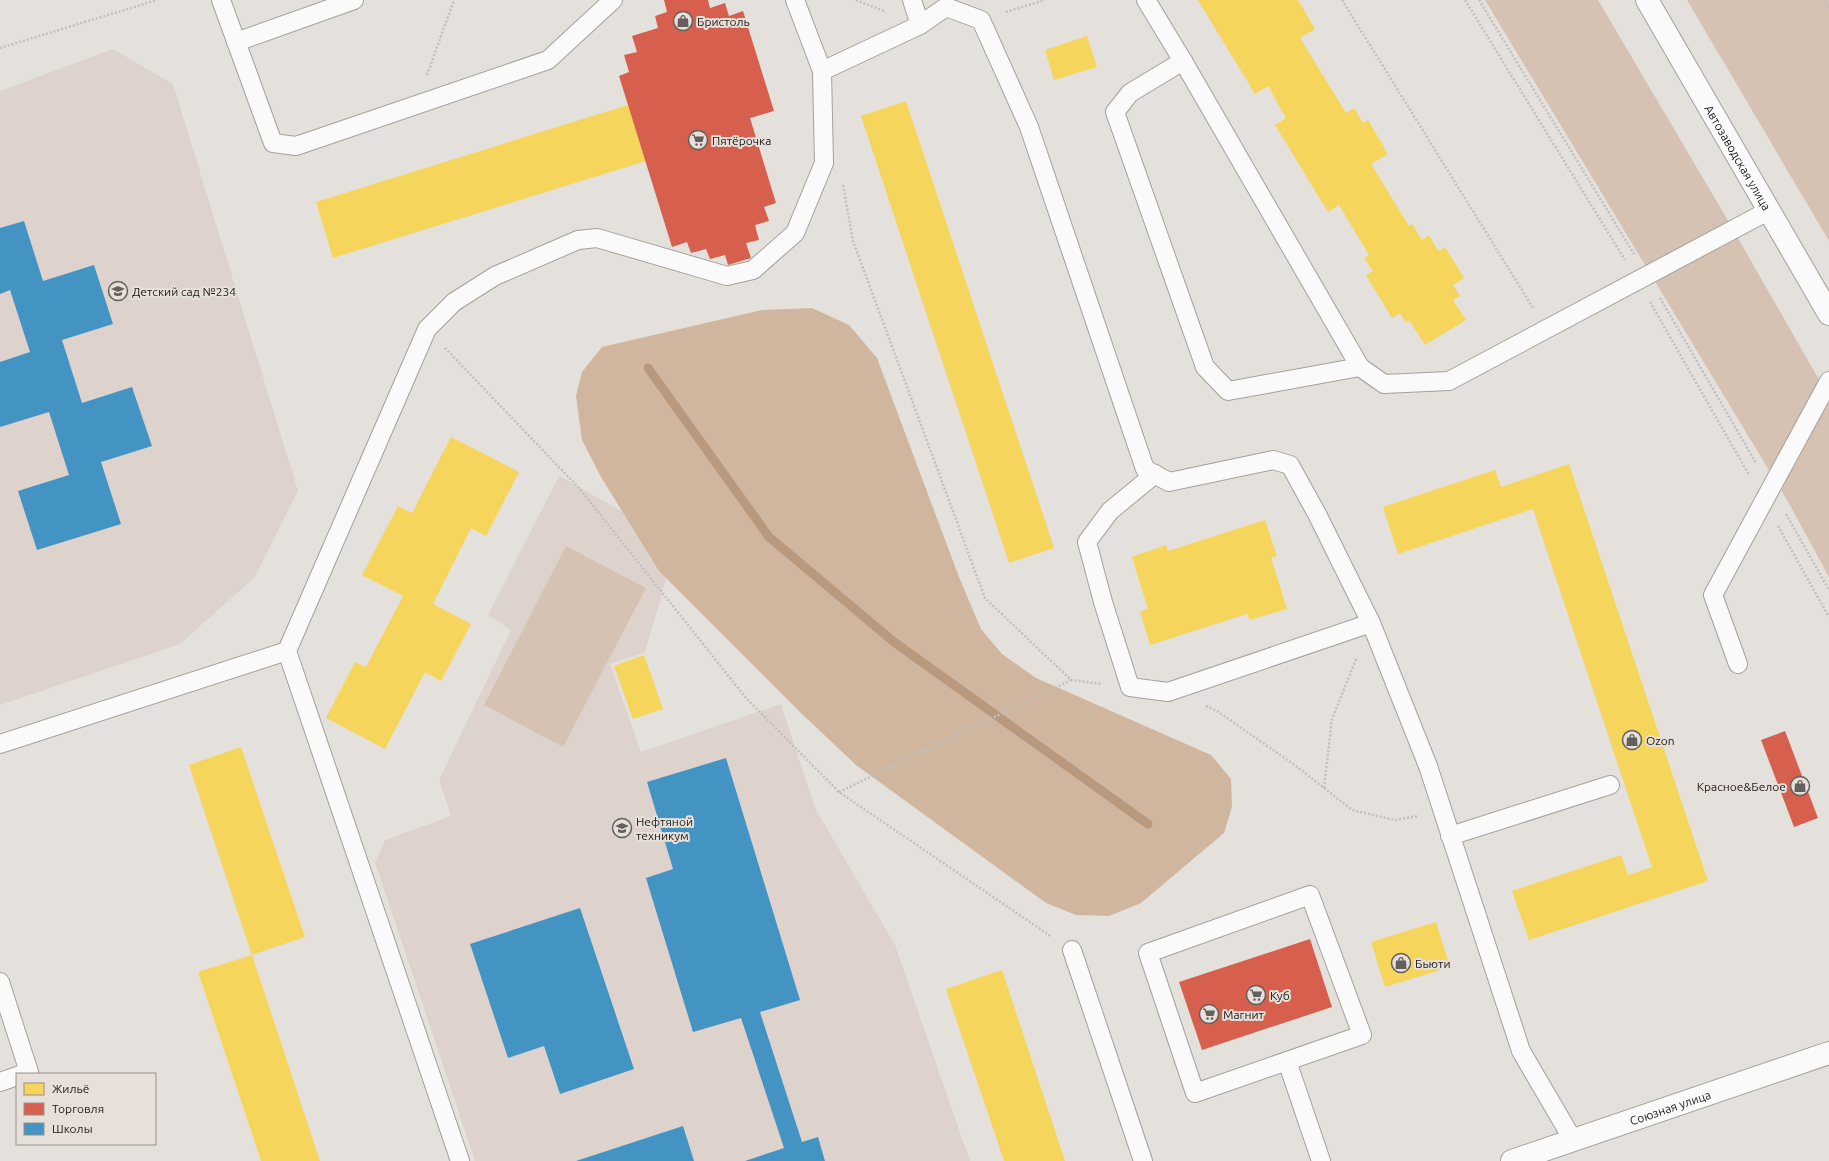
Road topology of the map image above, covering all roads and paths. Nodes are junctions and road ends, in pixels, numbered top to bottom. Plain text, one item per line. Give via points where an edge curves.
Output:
1 (157, 0) edge
2 (221, 0) edge
3 (354, 0) edge
4 (454, 0) edge
5 (612, 0) edge
6 (795, 0) edge
7 (912, 0) edge
8 (1045, 0) edge
9 (1146, 0) edge
10 (1342, 0) edge
11 (1465, 0) edge
12 (1647, 0) edge
13 (1823, 0) edge
14 (1829, 10) edge
15 (981, 20) junction
16 (920, 25) junction
17 (236, 42) junction
18 (0, 48) edge
19 (1183, 61) junction
20 (822, 71) junction
21 (416, 105) junction
22 (842, 179) dead end
23 (1768, 211) junction
24 (1638, 280) junction
25 (1829, 314) edge
26 (427, 329) junction
27 (1546, 329) junction
28 (1360, 367) junction
29 (1829, 380) edge
30 (1155, 474) junction
31 (1764, 501) junction
32 (1829, 617) edge
33 (1371, 623) junction
34 (287, 651) junction
35 (1738, 664) dead end
36 (1071, 680) junction
37 (1130, 687) junction
38 (1168, 692) junction
39 (0, 744) edge
40 (1610, 785) dead end
41 (1324, 788) junction
42 (839, 792) junction
43 (1442, 811) junction
44 (1450, 836) junction
45 (1072, 950) joint
46 (0, 982) edge
47 (1829, 1053) edge
48 (1287, 1061) junction
49 (26, 1073) edge
50 (16, 1076) edge
51 (0, 1082) edge
52 (1573, 1140) junction
53 (460, 1161) edge
54 (1143, 1161) edge
55 (1320, 1161) edge
56 (1512, 1161) edge

1 - 18 path
2 - 17 lane
3 - 17 lane
4 - 21 path
5 - 21 lane via 548,60
6 - 20 lane
7 - 16 lane
8 - 15 path
9 - 19 lane
10 - 27 path
11 - 24 path
12 - 23 main road, Автозаводская улица
13 - 14 path
15 - 16 lane via 946,7
15 - 30 lane via 1029,127 1145,469
16 - 20 lane
17 - 21 lane via 273,144 296,146
19 - 28 lane
19 - 28 lane via 1130,93 1115,112 1205,367 1228,391
20 - 26 lane via 824,163 795,233 753,270 727,276 597,238 578,240 495,276 454,302
22 - 36 path via 853,241 985,598
23 - 24 lane
23 - 25 main road, Автозаводская улица
24 - 27 lane
24 - 31 path
26 - 34 lane
26 - 42 path via 579,488 746,698
27 - 28 lane via 1449,381 1384,384
29 - 31 lane
30 - 33 lane via 1169,482 1273,460 1290,465
30 - 37 lane via 1110,511 1087,542
31 - 32 path
31 - 35 lane via 1713,595
33 - 38 lane
33 - 41 path via 1332,719
33 - 43 lane via 1428,766
34 - 39 lane
34 - 53 lane
36 - 37 path
36 - 42 path
37 - 38 lane
38 - 41 path via 1217,711
40 - 44 lane
41 - 43 path via 1352,810 1395,820
42 - 45 path
43 - 44 lane
44 - 52 lane via 1521,1051
45 - 54 lane
46 - 49 lane via 29,1072
47 - 52 main road, Союзная улица
48 - 48 lane via 1195,1093 1148,953 1310,895 1362,1034
48 - 55 lane
50 - 51 lane
52 - 56 main road, Союзная улица

